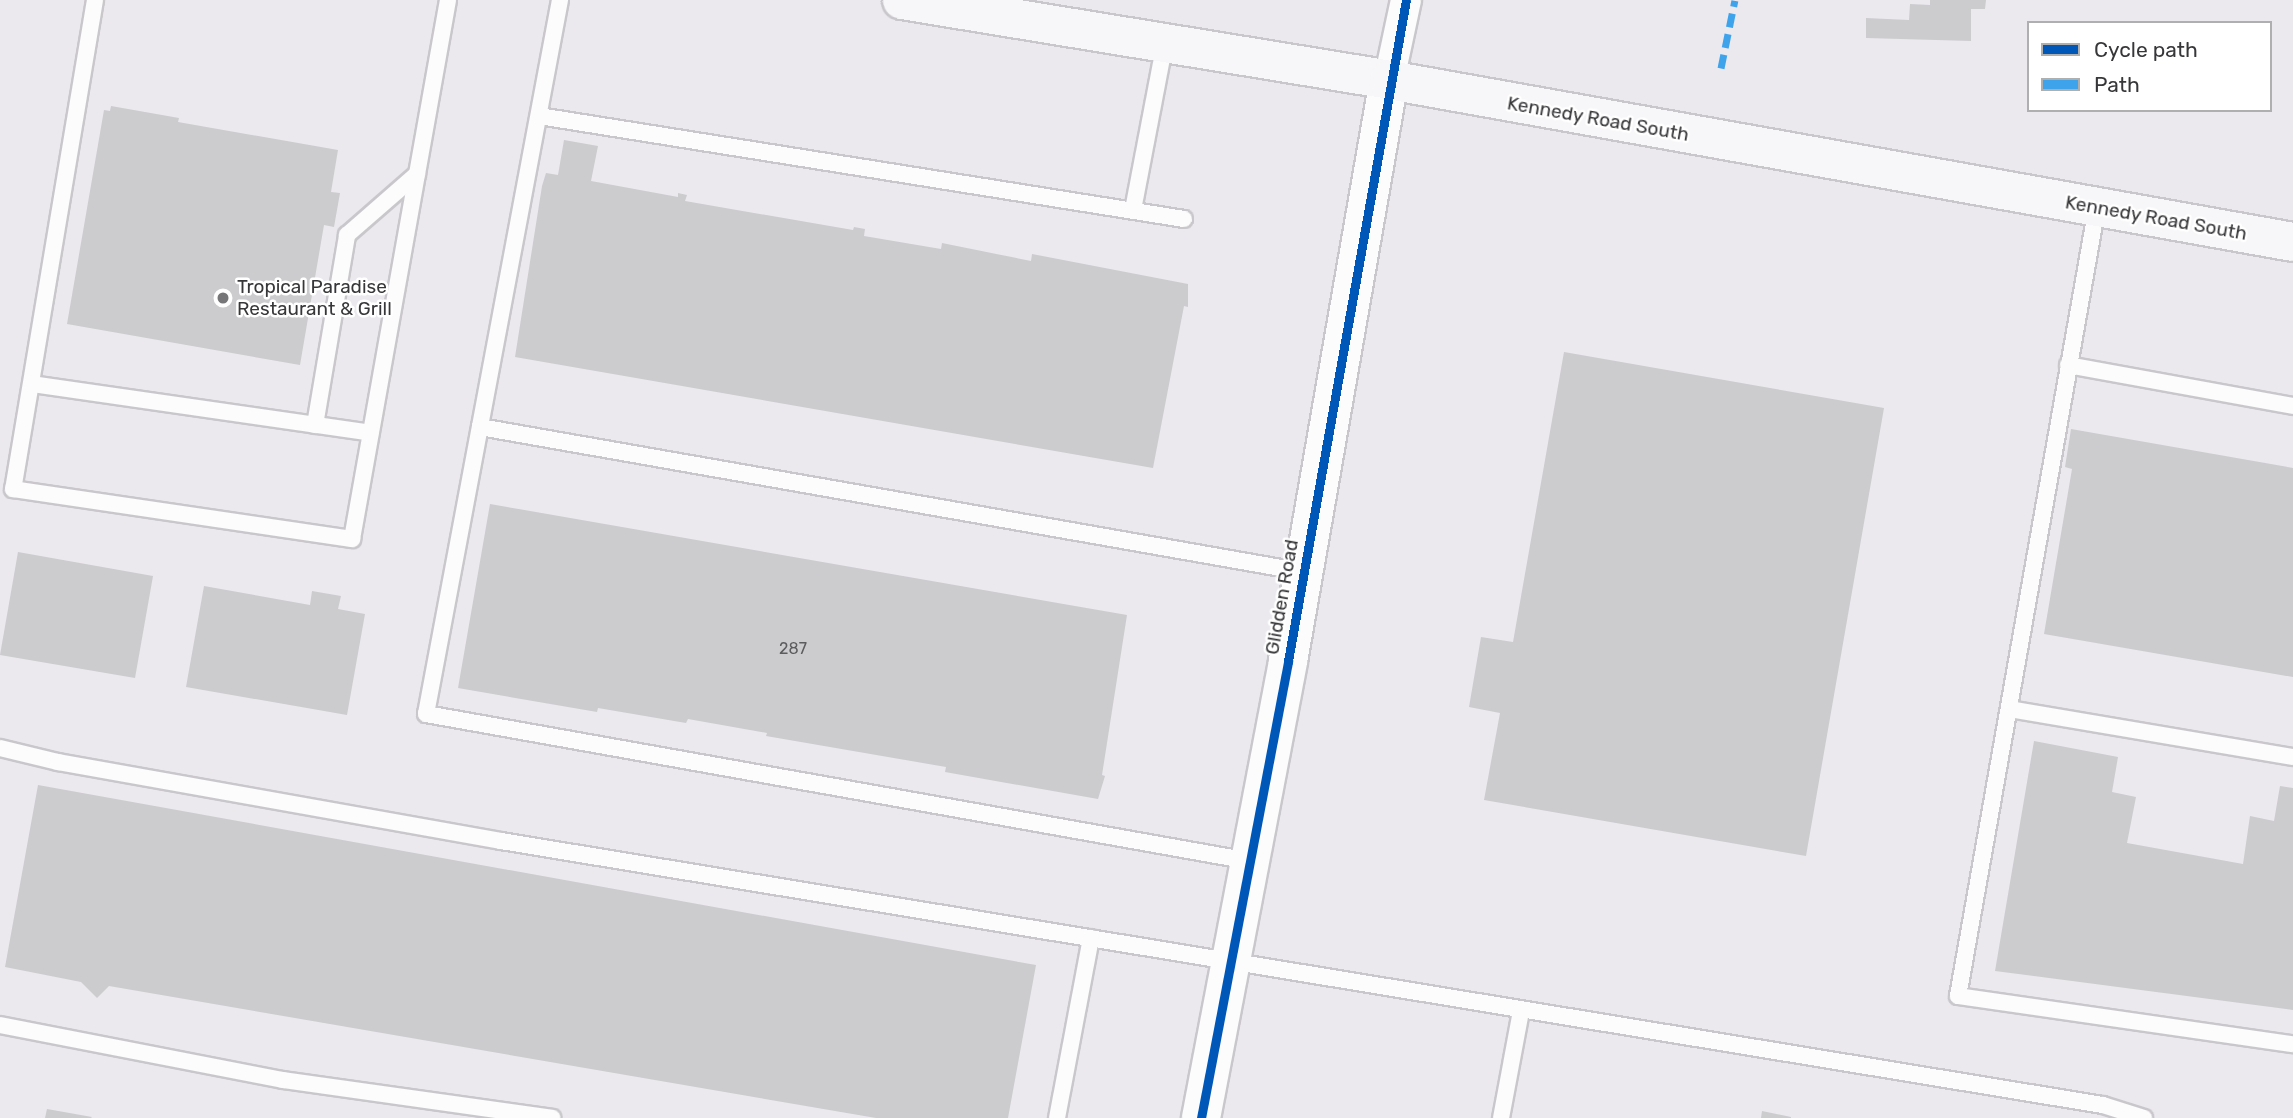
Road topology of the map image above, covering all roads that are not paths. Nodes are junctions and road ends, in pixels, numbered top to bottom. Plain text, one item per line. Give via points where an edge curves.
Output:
1 (95, 0) edge
2 (447, 0) edge
3 (560, 0) edge
4 (902, 0) edge
5 (1406, 0) edge
6 (1165, 43) junction
7 (1389, 80) junction
8 (538, 116) junction
9 (416, 174) junction
10 (2096, 207) junction
11 (1133, 210) junction
12 (1184, 219) dead end
13 (2293, 242) edge
14 (2068, 365) junction
15 (32, 384) junction
16 (2293, 406) edge
17 (315, 425) junction
18 (480, 427) junction
19 (370, 433) junction
20 (1304, 572) junction
21 (2009, 709) junction
22 (0, 748) edge
23 (2293, 757) edge
24 (1250, 861) junction
25 (1091, 938) junction
26 (1230, 964) junction
27 (1521, 1011) junction
28 (0, 1025) edge
29 (2293, 1044) edge
30 (552, 1118) edge
31 (1057, 1118) edge
32 (1201, 1118) edge
33 (1501, 1118) edge
34 (2144, 1118) edge

1 - 15 lane
2 - 9 lane
3 - 8 lane
4 - 6 main road, Kennedy Road South
5 - 7 street
6 - 7 main road, Kennedy Road South
6 - 11 lane
7 - 10 main road, Kennedy Road South
7 - 20 street, Glidden Road
8 - 11 lane
8 - 18 lane
9 - 17 lane via 346,235
9 - 19 lane
10 - 13 main road, Kennedy Road South
10 - 14 lane
11 - 12 lane
14 - 16 lane
14 - 21 lane
15 - 17 lane
15 - 19 lane via 13,489 352,539
17 - 19 lane
18 - 20 lane
18 - 24 lane via 426,714
20 - 24 street, Glidden Road
21 - 23 lane
21 - 29 lane via 1958,996
22 - 25 lane via 500,841
24 - 26 street, Glidden Road
25 - 26 lane
25 - 31 lane
26 - 27 lane
26 - 32 street, Glidden Road
27 - 33 lane
27 - 34 lane via 2103,1105
28 - 30 lane via 283,1080

